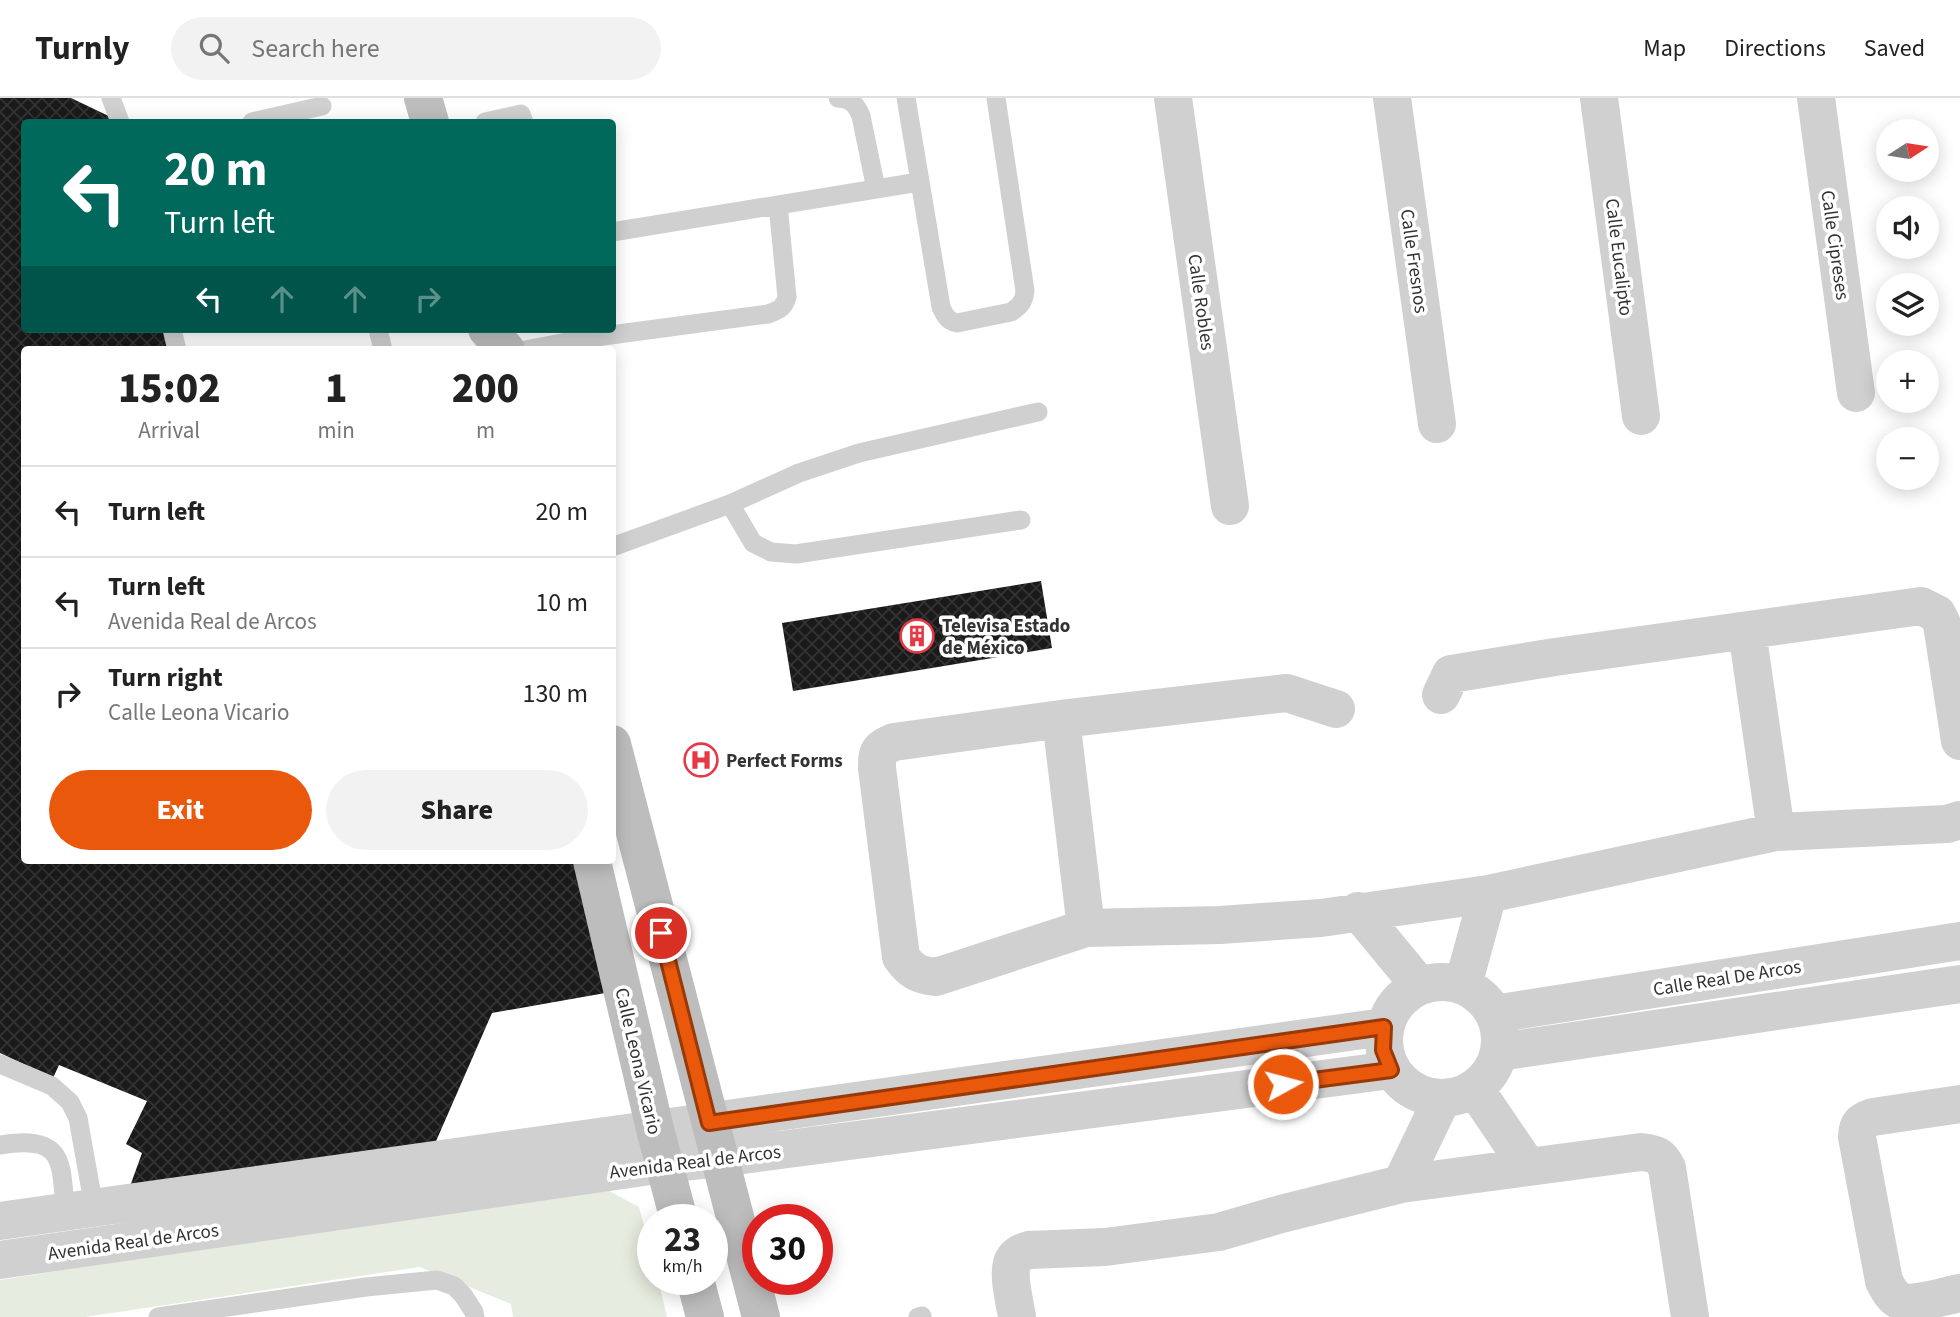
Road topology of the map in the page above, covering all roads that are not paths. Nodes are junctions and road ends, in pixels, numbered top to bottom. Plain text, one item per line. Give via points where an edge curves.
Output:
1 (111, 98) edge
2 (423, 98) edge
3 (838, 98) edge
4 (906, 98) edge
5 (996, 98) edge
6 (1173, 98) edge
7 (1392, 98) edge
8 (1599, 98) edge
9 (1816, 98) edge
10 (323, 109) edge
11 (119, 119) edge
12 (268, 119) edge
13 (428, 119) edge
14 (498, 119) edge
15 (523, 119) edge
16 (919, 182) junction
17 (876, 189) junction
18 (778, 205) junction
19 (616, 231) edge
20 (491, 333) edge
21 (502, 346) edge
22 (546, 346) edge
23 (1856, 393) dead end
24 (1038, 412) dead end
25 (1641, 416) dead end
26 (1437, 424) dead end
27 (730, 504) junction
28 (1230, 506) dead end
29 (1021, 520) dead end
30 (616, 546) edge
31 (1747, 631) junction
32 (1441, 695) dead end
33 (1336, 709) dead end
34 (1061, 719) junction
35 (1960, 741) edge
36 (616, 760) edge
37 (1960, 820) edge
38 (1776, 832) junction
39 (593, 864) edge
40 (1488, 894) junction
41 (1358, 911) junction
42 (1086, 928) junction
43 (1960, 941) edge
44 (1960, 984) edge
45 (1419, 985) junction
46 (1463, 985) junction
47 (1494, 1014) junction
48 (1384, 1027) junction
49 (1499, 1052) junction
50 (0, 1064) edge
51 (1391, 1070) junction
52 (1458, 1094) junction
53 (1960, 1104) edge
54 (714, 1141) junction
55 (0, 1145) edge
56 (659, 1147) junction
57 (1528, 1167) junction
58 (1401, 1184) junction
59 (675, 1204) edge
60 (80, 1208) junction
61 (0, 1221) edge
62 (84, 1248) junction
63 (0, 1260) edge
64 (1960, 1293) edge
65 (699, 1295) edge
66 (158, 1317) edge
67 (475, 1317) edge
68 (705, 1317) edge
69 (761, 1317) edge
70 (1017, 1317) edge
71 (1690, 1317) edge

1 - 11 lane
2 - 13 main road
3 - 17 lane via 857,106
4 - 16 lane
5 - 16 lane via 1025,291 1024,301 1011,313 957,323 945,316
6 - 28 street, Calle Robles
7 - 26 street, Calle Fresnos
8 - 25 street, Calle Eucalipto
9 - 23 street, Calle Cipreses
10 - 12 lane
14 - 15 lane via 521,114
16 - 17 lane
17 - 18 lane
18 - 19 lane
18 - 22 lane via 787,297 777,311
20 - 21 main road
24 - 27 lane via 859,453
27 - 29 lane via 753,543 771,552 796,554
27 - 30 lane
31 - 32 street via 1451,674
31 - 35 street via 1921,606 1929,609 1942,624
31 - 38 street
33 - 34 street via 1287,693
34 - 42 street
34 - 42 street via 894,742 877,754 877,768 901,957 910,970 936,977
36 - 54 main road
37 - 38 street
38 - 40 street
39 - 56 main road, Calle Leona Vicario
40 - 41 street
40 - 46 street
41 - 42 street via 1220,925
41 - 45 street
43 - 47 street, Calle Real De Arcos
44 - 49 street, Calle Real De Arcos
45 - 46 street via 1449,981
45 - 48 street via 1403,995
46 - 47 street via 1481,996
47 - 49 street via 1500,1032
48 - 51 street via 1383,1050
48 - 54 street, Avenida Real de Arcos
49 - 52 street via 1490,1072
50 - 60 lane via 52,1086 70,1102 78,1118
51 - 52 street via 1404,1086 1422,1096
51 - 54 street, Avenida Real de Arcos
52 - 57 street
52 - 58 street
53 - 64 street via 1872,1117 1861,1121 1857,1136 1884,1281 1891,1294 1901,1302 1915,1302
54 - 56 street, Avenida Real de Arcos
54 - 69 main road
55 - 60 lane via 30,1142 53,1151
56 - 59 main road, Calle Leona Vicario
56 - 60 street, Avenida Real de Arcos
56 - 62 street, Avenida Real de Arcos
57 - 58 street
57 - 71 street via 1640,1152 1662,1158
58 - 70 street via 1219,1232 1105,1247 1029,1250 1013,1259 1010,1268
60 - 61 street, Avenida Real de Arcos
60 - 62 lane
60 - 62 lane
62 - 63 street, Avenida Real de Arcos
65 - 68 main road
66 - 67 lane via 437,1280 454,1286

